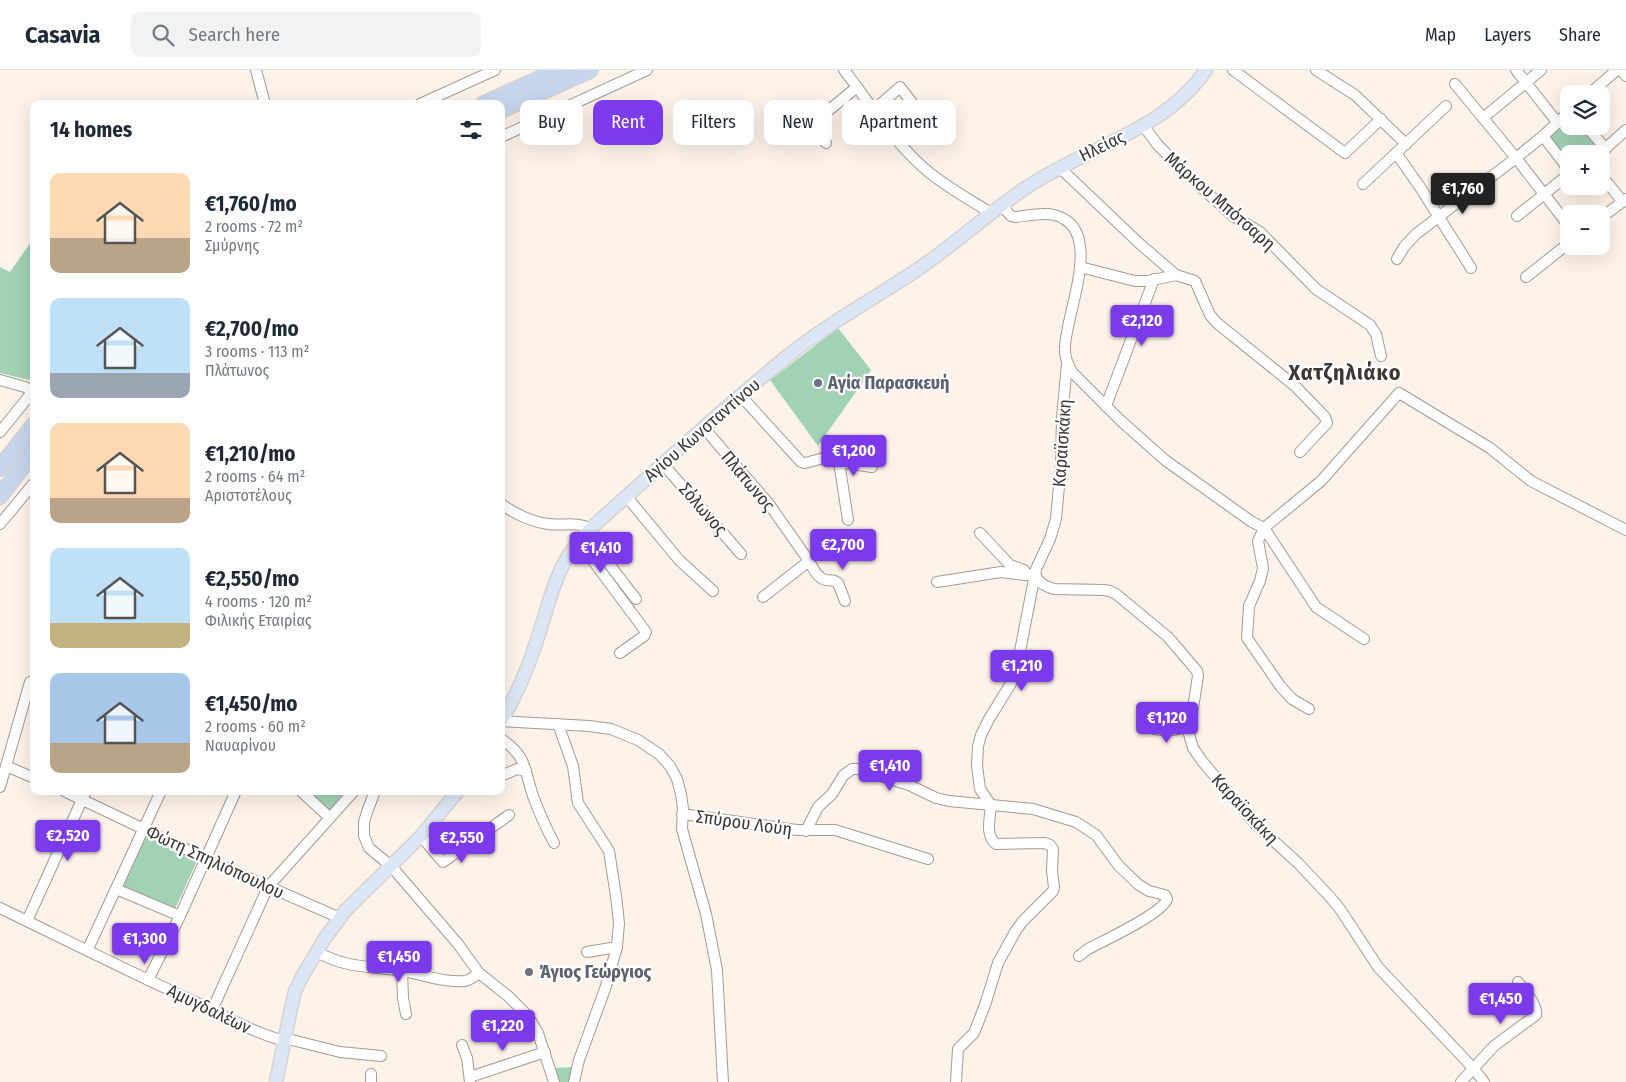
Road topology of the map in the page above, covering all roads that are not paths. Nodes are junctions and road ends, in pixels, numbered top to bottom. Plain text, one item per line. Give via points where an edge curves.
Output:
1 (256, 70) edge
2 (495, 70) edge
3 (558, 70) edge
4 (590, 70) edge
5 (647, 70) edge
6 (844, 70) edge
7 (1206, 70) edge
8 (1233, 70) edge
9 (1316, 70) edge
10 (1516, 70) edge
11 (1541, 70) edge
12 (1617, 70) edge
13 (1621, 70) edge
14 (1626, 76) edge
15 (1526, 82) junction
16 (1455, 84) dead end
17 (1600, 85) edge
18 (857, 87) junction
19 (264, 100) edge
20 (429, 100) edge
21 (493, 100) edge
22 (867, 100) edge
23 (885, 100) edge
24 (910, 100) edge
25 (1446, 106) dead end
26 (505, 108) edge
27 (832, 108) edge
28 (1483, 118) junction
29 (1381, 119) junction
30 (1560, 120) edge
31 (1557, 122) junction
32 (1143, 125) junction
33 (1626, 130) edge
34 (505, 135) edge
35 (1543, 136) junction
36 (1406, 144) junction
37 (900, 145) edge
38 (1609, 145) edge
39 (1396, 153) junction
40 (1516, 158) junction
41 (1560, 158) edge
42 (1059, 167) junction
43 (1560, 181) edge
44 (1363, 184) dead end
45 (1610, 185) edge
46 (1543, 195) junction
47 (1624, 200) edge
48 (996, 209) junction
49 (1610, 211) edge
50 (1560, 215) edge
51 (1438, 216) junction
52 (1517, 216) dead end
53 (1560, 250) edge
54 (1397, 259) dead end
55 (1080, 267) junction
56 (1471, 268) dead end
57 (1176, 275) junction
58 (1526, 277) dead end
59 (1154, 279) junction
60 (1381, 356) dead end
61 (1067, 364) junction
62 (0, 380) edge
63 (30, 390) edge
64 (30, 395) edge
65 (742, 396) junction
66 (1106, 406) junction
67 (704, 428) junction
68 (30, 430) edge
69 (0, 432) edge
70 (1300, 452) dead end
71 (30, 456) edge
72 (839, 462) junction
73 (664, 464) junction
74 (0, 468) edge
75 (872, 468) dead end
76 (30, 488) edge
77 (0, 496) edge
78 (627, 497) junction
79 (505, 508) edge
80 (848, 520) dead end
81 (0, 524) edge
82 (1264, 528) junction
83 (1626, 530) edge
84 (980, 533) dead end
85 (585, 535) junction
86 (742, 554) dead end
87 (809, 561) junction
88 (1034, 574) junction
89 (937, 582) dead end
90 (713, 590) dead end
91 (763, 597) dead end
92 (636, 599) dead end
93 (845, 601) dead end
94 (1364, 639) dead end
95 (620, 653) dead end
96 (30, 688) edge
97 (1309, 709) dead end
98 (505, 714) edge
99 (505, 721) edge
100 (558, 724) junction
101 (1190, 725) junction
102 (1142, 726) dead end
103 (505, 742) edge
104 (6, 766) junction
105 (526, 771) junction
106 (505, 774) edge
107 (30, 776) edge
108 (0, 787) edge
109 (85, 795) edge
110 (159, 795) edge
111 (234, 795) edge
112 (305, 795) edge
113 (350, 795) edge
114 (374, 795) edge
115 (455, 795) edge
116 (991, 805) junction
117 (682, 814) junction
118 (509, 815) dead end
119 (330, 818) junction
120 (144, 828) junction
121 (806, 831) junction
122 (421, 836) junction
123 (554, 843) dead end
124 (206, 858) junction
125 (928, 858) dead end
126 (391, 866) junction
127 (268, 887) junction
128 (116, 889) junction
129 (0, 908) edge
130 (180, 916) junction
131 (340, 918) junction
132 (27, 921) junction
133 (616, 947) junction
134 (88, 949) junction
135 (317, 952) junction
136 (587, 952) dead end
137 (1079, 956) dead end
138 (402, 971) junction
139 (479, 973) junction
140 (148, 980) junction
141 (1518, 982) dead end
142 (212, 1010) junction
143 (406, 1014) dead end
144 (284, 1039) junction
145 (462, 1044) dead end
146 (545, 1052) junction
147 (381, 1056) dead end
148 (1473, 1068) junction
149 (470, 1080) edge
150 (276, 1082) edge
151 (554, 1082) edge
152 (574, 1082) edge
153 (723, 1082) edge
154 (956, 1082) edge
155 (1461, 1082) edge
156 (1484, 1082) edge

1 - 19 street
2 - 20 street
3 - 21 highway
4 - 26 highway
5 - 34 street
6 - 18 street, Καραϊσκάκη
7 - 32 main road, Ηλείας via 1183,98
8 - 29 street via 1345,153
9 - 29 street via 1356,94
10 - 15 street
11 - 15 street
12 - 17 street
13 - 14 street
15 - 28 street
15 - 31 street
16 - 28 street
18 - 22 street, Καραϊσκάκη
18 - 27 street
23 - 24 street via 900,87
25 - 36 street
28 - 40 street
29 - 36 street
30 - 31 street
31 - 35 street
32 - 42 main road, Ηλείας
32 - 60 street, Μάρκου Μπότσαρη via 1162,150 1233,216 1260,232 1316,289 1370,325 1376,334
33 - 38 street
35 - 40 street
35 - 41 street
36 - 39 street
37 - 48 street, Καραϊσκάκη via 940,181
39 - 44 street
39 - 51 street
40 - 46 street
40 - 51 street
42 - 48 main road, Ηλείας
42 - 57 street
43 - 46 street
45 - 47 street
46 - 50 street
46 - 52 street
47 - 49 street
48 - 55 street, Καραϊσκάκη via 1015,217 1052,214 1066,219 1078,233 1082,246
48 - 65 main road, Αγίου Κωνσταντίνου via 924,265 807,342
51 - 54 street via 1409,240
51 - 56 street
53 - 58 street
55 - 59 street via 1135,280
55 - 61 street, Καραϊσκάκη via 1065,347
57 - 59 street
57 - 70 street via 1195,281 1216,323 1295,386 1327,420
59 - 66 street
61 - 66 street
61 - 88 street, Καραϊσκάκη via 1056,519
62 - 63 street
64 - 69 street
65 - 67 main road, Αγίου Κωνσταντίνου
65 - 72 street via 801,462 824,458
66 - 82 street via 1165,460
67 - 73 main road, Αγίου Κωνσταντίνου
67 - 87 street, Πλάτωνος via 769,504
68 - 74 highway
71 - 77 highway
72 - 75 street
72 - 80 street
73 - 78 main road, Αγίου Κωνσταντίνου
73 - 86 street, Σόλωνος
76 - 81 street
78 - 85 main road, Αγίου Κωνσταντίνου
78 - 90 street via 679,560
79 - 85 street via 548,524 578,524
82 - 83 street via 1321,482 1399,393 1490,448 1531,481
82 - 94 street via 1316,607
82 - 97 street via 1258,541 1262,568 1260,581 1250,606 1247,638 1281,687 1292,699
84 - 88 street via 1011,566
85 - 92 street
85 - 95 street via 646,632
85 - 98 main road, Αγίου Κωνσταντίνου via 559,575 528,668
87 - 91 street
87 - 93 street, Πλάτωνος via 822,578 838,583
88 - 89 street via 1001,572
88 - 101 street, Καραϊσκάκη via 1042,584 1054,589 1110,591 1168,637 1197,671
88 - 116 street via 1015,677 989,719 978,746 980,789
96 - 104 street
99 - 100 street
100 - 117 street via 611,729 654,751 670,766 677,779 683,801
100 - 133 street via 573,766 578,803 610,856 619,923
101 - 102 street via 1165,732
101 - 148 street, Καραϊσκάκη via 1191,742 1207,768 1255,824 1298,863 1340,909 1378,967
103 - 105 street via 516,750
104 - 107 street
104 - 108 street
105 - 106 street via 517,769
105 - 123 street
109 - 120 street, Φώτη Σπηλιόπουλου
109 - 132 street
110 - 120 street
111 - 124 street
112 - 119 street
113 - 119 street
114 - 126 street via 366,812 364,836 373,852
115 - 122 main road
116 - 121 street via 936,798 909,785 852,769 818,807
116 - 137 street via 1033,809 1076,822 1096,835 1119,866 1139,885 1165,895 1167,899 1161,907
116 - 154 street via 989,834 996,844 1050,845 1053,849 1054,887 1022,922 1001,956 974,1033 958,1049
117 - 121 street, Σπύρου Λούη
117 - 153 street via 684,838 706,914 717,970
118 - 122 street via 443,862
119 - 127 street
120 - 124 street, Φώτη Σπηλιόπουλου
120 - 128 street
121 - 125 street, Σπύρου Λούη via 835,830
122 - 126 main road
124 - 127 street, Φώτη Σπηλιόπουλου
124 - 130 street
126 - 131 main road
126 - 139 street
127 - 131 street, Φώτη Σπηλιόπουλου
127 - 142 street
128 - 130 street
128 - 134 street
129 - 132 street, Αμυγδαλέων
130 - 140 street
131 - 135 main road
132 - 134 street, Αμυγδαλέων
133 - 136 street
133 - 152 street via 601,1004
134 - 140 street, Αμυγδαλέων
135 - 138 street via 359,967
135 - 144 main road via 296,991
138 - 139 street via 442,980 467,981
138 - 143 street
139 - 146 street via 528,1016
140 - 142 street, Αμυγδαλέων
141 - 148 street via 1537,1011 1536,1016 1494,1046
142 - 144 street, Αμυγδαλέων via 254,1031
144 - 147 street, Αμυγδαλέων via 340,1052
144 - 150 main road
145 - 149 street
146 - 149 street
146 - 151 street
148 - 155 street
148 - 156 street, Καραϊσκάκη

